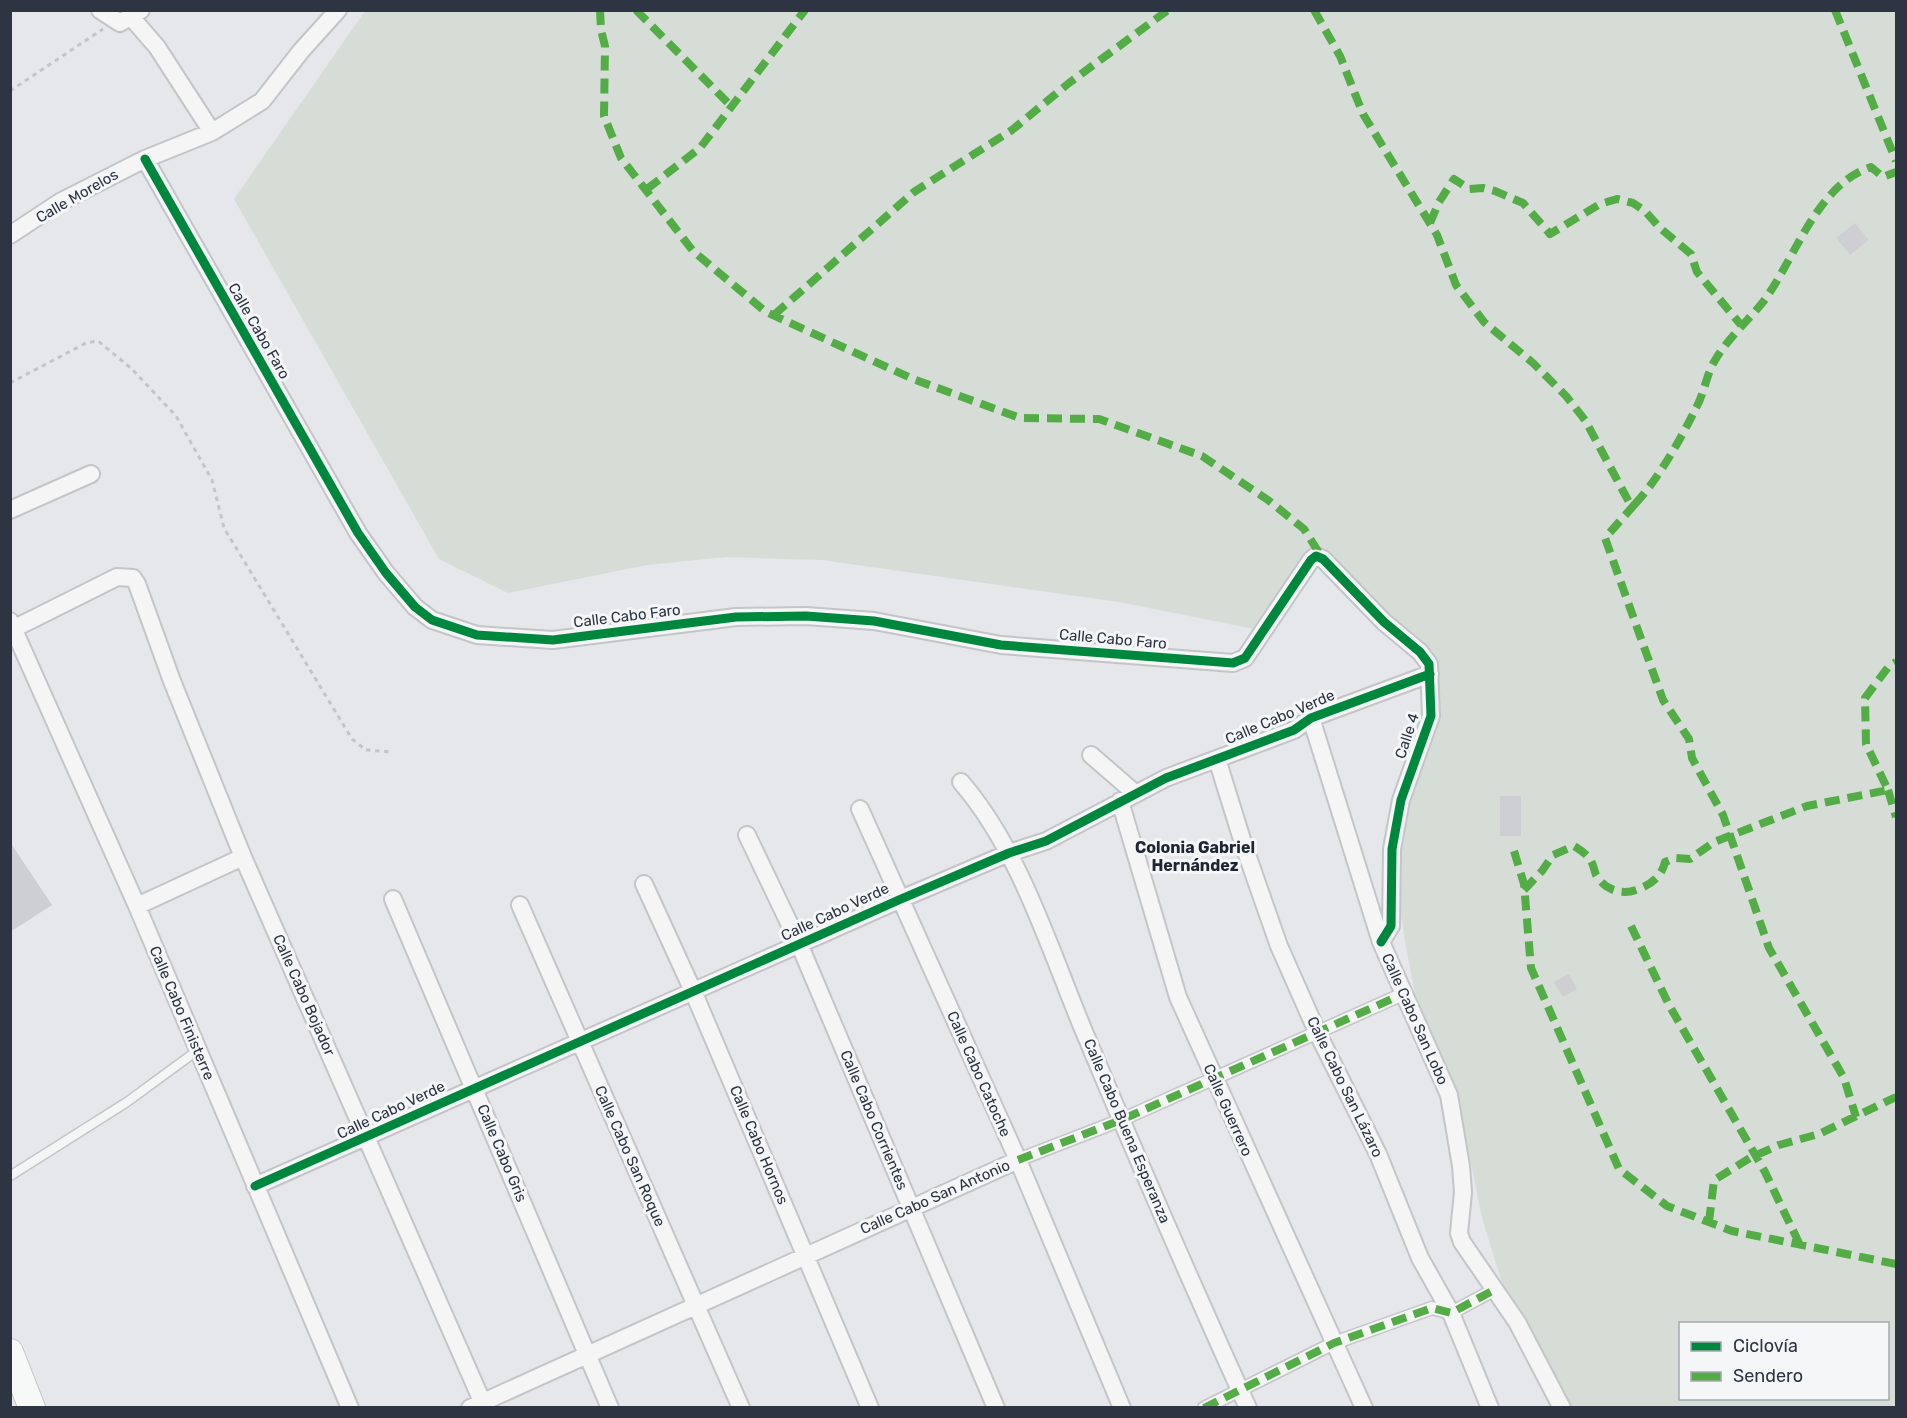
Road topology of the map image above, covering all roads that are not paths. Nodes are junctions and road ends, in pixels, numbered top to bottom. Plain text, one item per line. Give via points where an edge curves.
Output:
1 (100, 10) edge
2 (338, 10) edge
3 (129, 16) edge
4 (212, 132) junction
5 (145, 159) junction
6 (10, 235) edge
7 (91, 474) dead end
8 (10, 510) edge
9 (1316, 556) joint
10 (13, 625) edge
11 (1430, 674) junction
12 (1311, 718) junction
13 (1091, 754) dead end
14 (1217, 759) junction
15 (962, 782) dead end
16 (1136, 794) junction
17 (1120, 801) junction
18 (860, 809) dead end
19 (747, 835) dead end
20 (1009, 853) junction
21 (243, 857) junction
22 (644, 884) dead end
23 (393, 899) dead end
24 (901, 899) junction
25 (520, 905) dead end
26 (137, 906) junction
27 (1384, 938) junction
28 (800, 946) junction
29 (693, 991) junction
30 (1403, 994) junction
31 (1318, 1034) junction
32 (579, 1042) junction
33 (198, 1050) junction
34 (1214, 1079) junction
35 (475, 1088) junction
36 (1121, 1120) junction
37 (368, 1138) junction
38 (1018, 1160) junction
39 (10, 1176) edge
40 (255, 1186) junction
41 (911, 1209) junction
42 (806, 1254) junction
43 (1494, 1290) junction
44 (697, 1305) junction
45 (1451, 1312) junction
46 (1334, 1343) junction
47 (10, 1352) edge
48 (586, 1354) junction
49 (1239, 1389) junction
50 (479, 1406) edge
51 (32, 1407) edge
52 (350, 1407) edge
53 (610, 1407) edge
54 (741, 1407) edge
55 (870, 1407) edge
56 (996, 1407) edge
57 (1122, 1407) edge
58 (1204, 1407) edge
59 (1248, 1407) edge
60 (1364, 1407) edge
61 (1490, 1407) edge
62 (1562, 1407) edge

1 - 3 street
2 - 4 street, Calle Morelos via 262,101
3 - 4 street via 157,47
4 - 5 street, Calle Morelos
5 - 6 street, Calle Morelos via 60,202
5 - 9 street, Calle Cabo Faro via 358,533 415,607 450,627 477,635 553,640 736,617 806,616 874,621 1001,645 1233,663 1245,658
7 - 8 street
9 - 11 street, Calle 4 via 1420,652 1429,664
10 - 21 street, Calle Cabo Bojador via 117,577 133,578
10 - 26 street, Calle Cabo Finisterre
11 - 12 street, Calle Cabo Verde
11 - 27 street, Calle 4 via 1431,716 1401,800 1392,849 1391,926
12 - 14 street, Calle Cabo Verde via 1294,730
12 - 27 street, Calle Cabo San Lobo
13 - 16 street
14 - 16 street, Calle Cabo Verde
14 - 31 street, Calle Cabo San Lázaro via 1279,946
15 - 20 street, Calle Cabo Buena Esperanza via 984,809
16 - 17 street, Calle Cabo Verde
17 - 20 street, Calle Cabo Verde via 1046,841
17 - 34 street, Calle Guerrero via 1178,997
18 - 24 street, Calle Cabo Catoche
19 - 28 street, Calle Cabo Corrientes
20 - 24 street, Calle Cabo Verde
20 - 36 street, Calle Cabo Buena Esperanza
21 - 26 street
21 - 37 street, Calle Cabo Bojador
22 - 29 street, Calle Cabo Hornos
23 - 35 street, Calle Cabo Gris
24 - 28 street, Calle Cabo Verde
24 - 38 street, Calle Cabo Catoche
25 - 32 street, Calle Cabo San Roque
26 - 33 street, Calle Cabo Finisterre
27 - 30 street, Calle Cabo San Lobo
28 - 29 street, Calle Cabo Verde
28 - 41 street, Calle Cabo Corrientes
29 - 32 street, Calle Cabo Verde
29 - 42 street, Calle Cabo Hornos
30 - 31 street, Calle Cabo San Antonio
30 - 43 street, Calle Cabo San Lobo via 1449,1095 1461,1166 1461,1242
31 - 34 street, Calle Cabo San Antonio
31 - 45 street, Calle Cabo San Lázaro via 1378,1154 1420,1258
32 - 35 street, Calle Cabo Verde
32 - 44 street, Calle Cabo San Roque
33 - 39 lane via 127,1102
33 - 40 street, Calle Cabo Finisterre
34 - 36 street, Calle Cabo San Antonio
34 - 46 street, Calle Guerrero
35 - 37 street, Calle Cabo Verde
35 - 48 street, Calle Cabo Gris
36 - 38 street, Calle Cabo San Antonio
36 - 49 street, Calle Cabo Buena Esperanza
37 - 40 street, Calle Cabo Verde
37 - 50 street, Calle Cabo Bojador
38 - 41 street, Calle Cabo San Antonio
38 - 57 street, Calle Cabo Catoche
40 - 52 street, Calle Cabo Finisterre
41 - 42 street, Calle Cabo San Antonio
41 - 56 street, Calle Cabo Corrientes
42 - 44 street, Calle Cabo San Antonio
42 - 55 street, Calle Cabo Hornos
43 - 45 street
43 - 62 street, Calle Cabo San Lobo via 1531,1345
44 - 48 street, Calle Cabo San Antonio
44 - 54 street, Calle Cabo San Roque
45 - 46 street via 1432,1308
45 - 61 street, Calle Cabo San Lázaro
46 - 49 street
46 - 60 street, Calle Guerrero
47 - 51 main road
48 - 50 street, Calle Cabo San Antonio
48 - 53 street, Calle Cabo Gris
49 - 58 street
49 - 59 street, Calle Cabo Buena Esperanza

